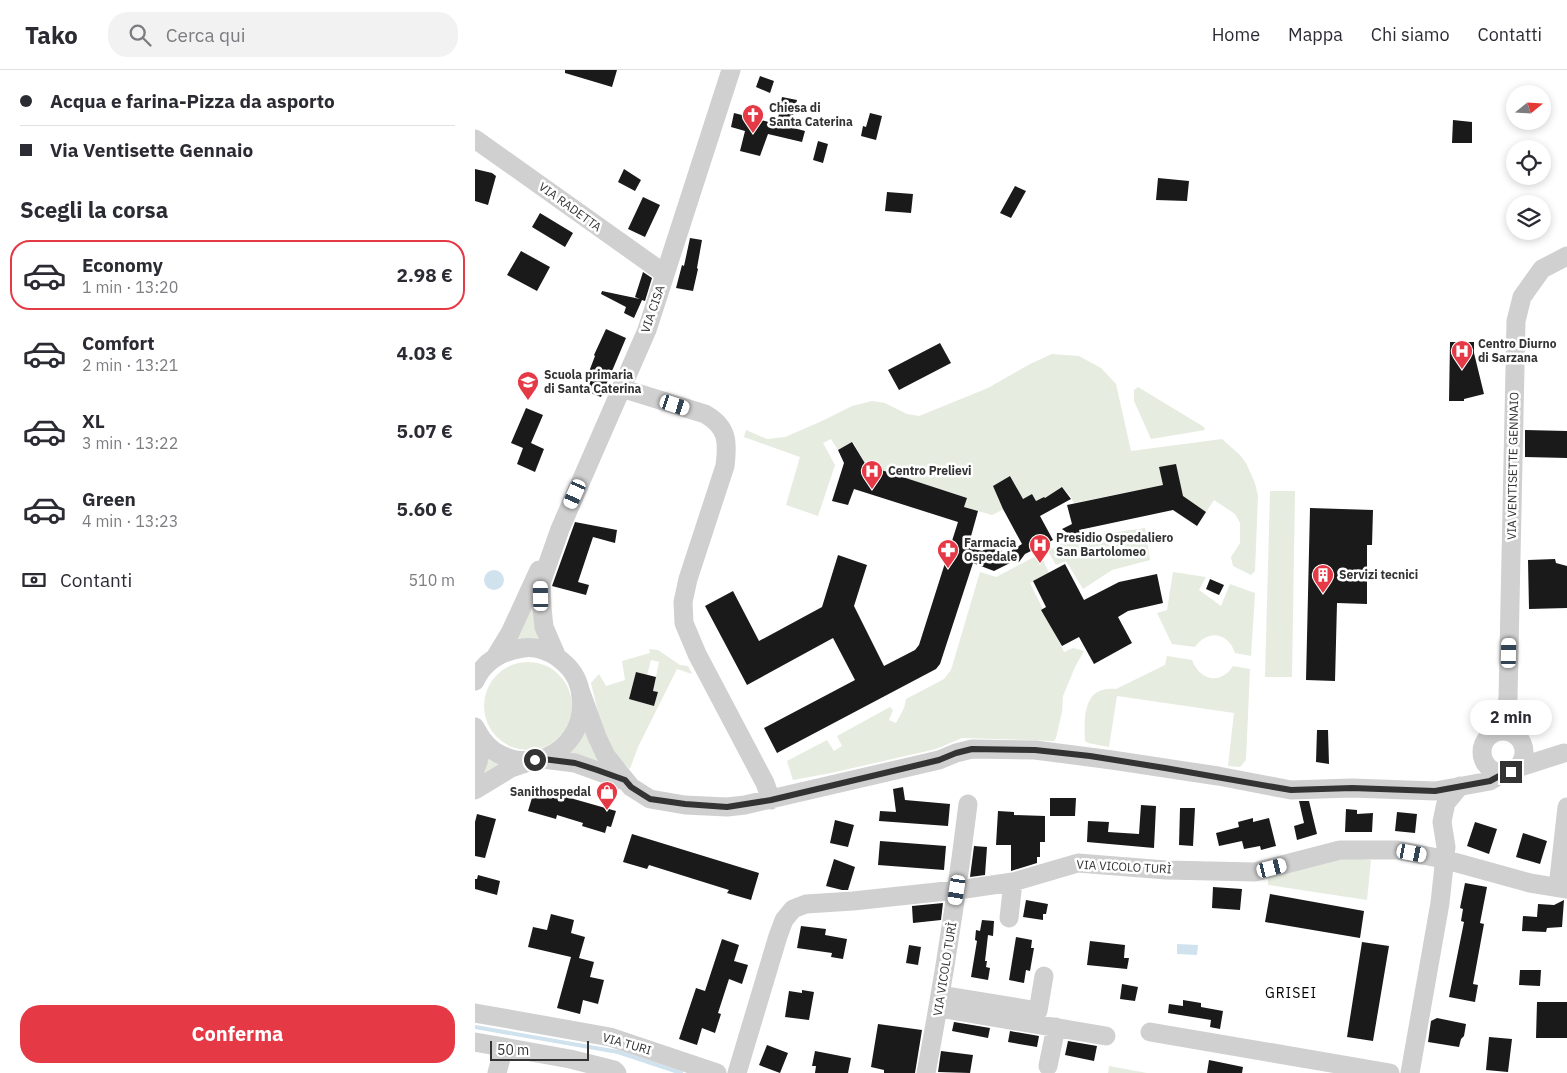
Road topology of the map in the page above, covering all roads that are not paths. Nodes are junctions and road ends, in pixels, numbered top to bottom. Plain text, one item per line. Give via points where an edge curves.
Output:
1 (731, 70) edge
2 (475, 139) edge
3 (1567, 256) edge
4 (665, 274) junction
5 (621, 388) junction
6 (555, 540) junction
7 (496, 656) junction
8 (557, 657) junction
9 (476, 678) edge
10 (581, 690) junction
11 (478, 733) edge
12 (1514, 738) junction
13 (1565, 752) edge
14 (1483, 758) junction
15 (539, 759) junction
16 (475, 770) edge
17 (1510, 771) junction
18 (625, 780) junction
19 (1455, 787) junction
20 (475, 790) edge
21 (1427, 791) junction
22 (771, 800) junction
23 (968, 804) dead end
24 (1567, 807) edge
25 (1442, 822) junction
26 (1443, 859) junction
27 (1013, 882) junction
28 (1563, 888) edge
29 (957, 890) junction
30 (1009, 918) dead end
31 (1045, 976) dead end
32 (940, 1001) junction
33 (475, 1013) edge
34 (1056, 1027) junction
35 (1150, 1032) dead end
36 (1106, 1036) dead end
37 (475, 1042) edge
38 (504, 1047) junction
39 (1048, 1066) dead end
40 (616, 1072) edge
41 (497, 1073) edge
42 (717, 1073) edge
43 (737, 1073) edge
44 (926, 1073) edge
45 (1390, 1073) edge
46 (1410, 1073) edge

1 - 4 street, VIA CISA
2 - 4 street, VIA RADETTA
3 - 12 street, VIA VENTISETTE GENNAIO via 1542,269 1523,297 1516,320 1508,698
4 - 5 street, VIA CISA via 647,330
5 - 6 street, VIA CISA
5 - 22 street via 705,414 716,420 723,431 727,448 725,466 688,579 683,602 684,623
6 - 7 street, VIA CISA
6 - 8 street, VIA CISA via 541,583 541,608
7 - 8 street via 527,648 543,650
7 - 9 street
8 - 10 street via 575,677
10 - 15 street via 579,724 571,739 558,751
10 - 18 street via 597,737
11 - 15 street via 493,750 508,758
11 - 16 street
12 - 13 street via 1541,751
12 - 14 street via 1491,735 1484,745
12 - 17 street via 1523,759
13 - 17 street
14 - 17 street via 1496,772
14 - 19 street
15 - 18 street via 575,763
15 - 20 street via 511,768
17 - 19 street via 1490,781
18 - 22 street via 650,799 685,804 727,807
19 - 21 street
19 - 25 street via 1446,803
21 - 22 street via 1291,790 1082,755 972,749 939,760
21 - 25 street
23 - 29 street, VIA VICOLO TURÌ
24 - 28 street
25 - 26 street
26 - 27 street, VIA VICOLO TURÌ via 1397,850 1340,850 1255,872 1166,870 1078,862
26 - 28 street, VIA VICOLO TURÌ via 1530,883
26 - 46 street via 1440,903
27 - 29 street, VIA VICOLO TURÌ
27 - 30 street
29 - 32 street, VIA VICOLO TURÌ
29 - 43 street, VIA VICOLO TURÌ via 806,904 793,909 784,920 778,936
31 - 32 street via 1038,1011
32 - 34 street
32 - 44 street, VIA VICOLO TURÌ
33 - 42 street, VIA TURI via 610,1038
34 - 36 street
34 - 39 street
35 - 45 street
37 - 38 street
38 - 40 street via 570,1059
38 - 41 street

